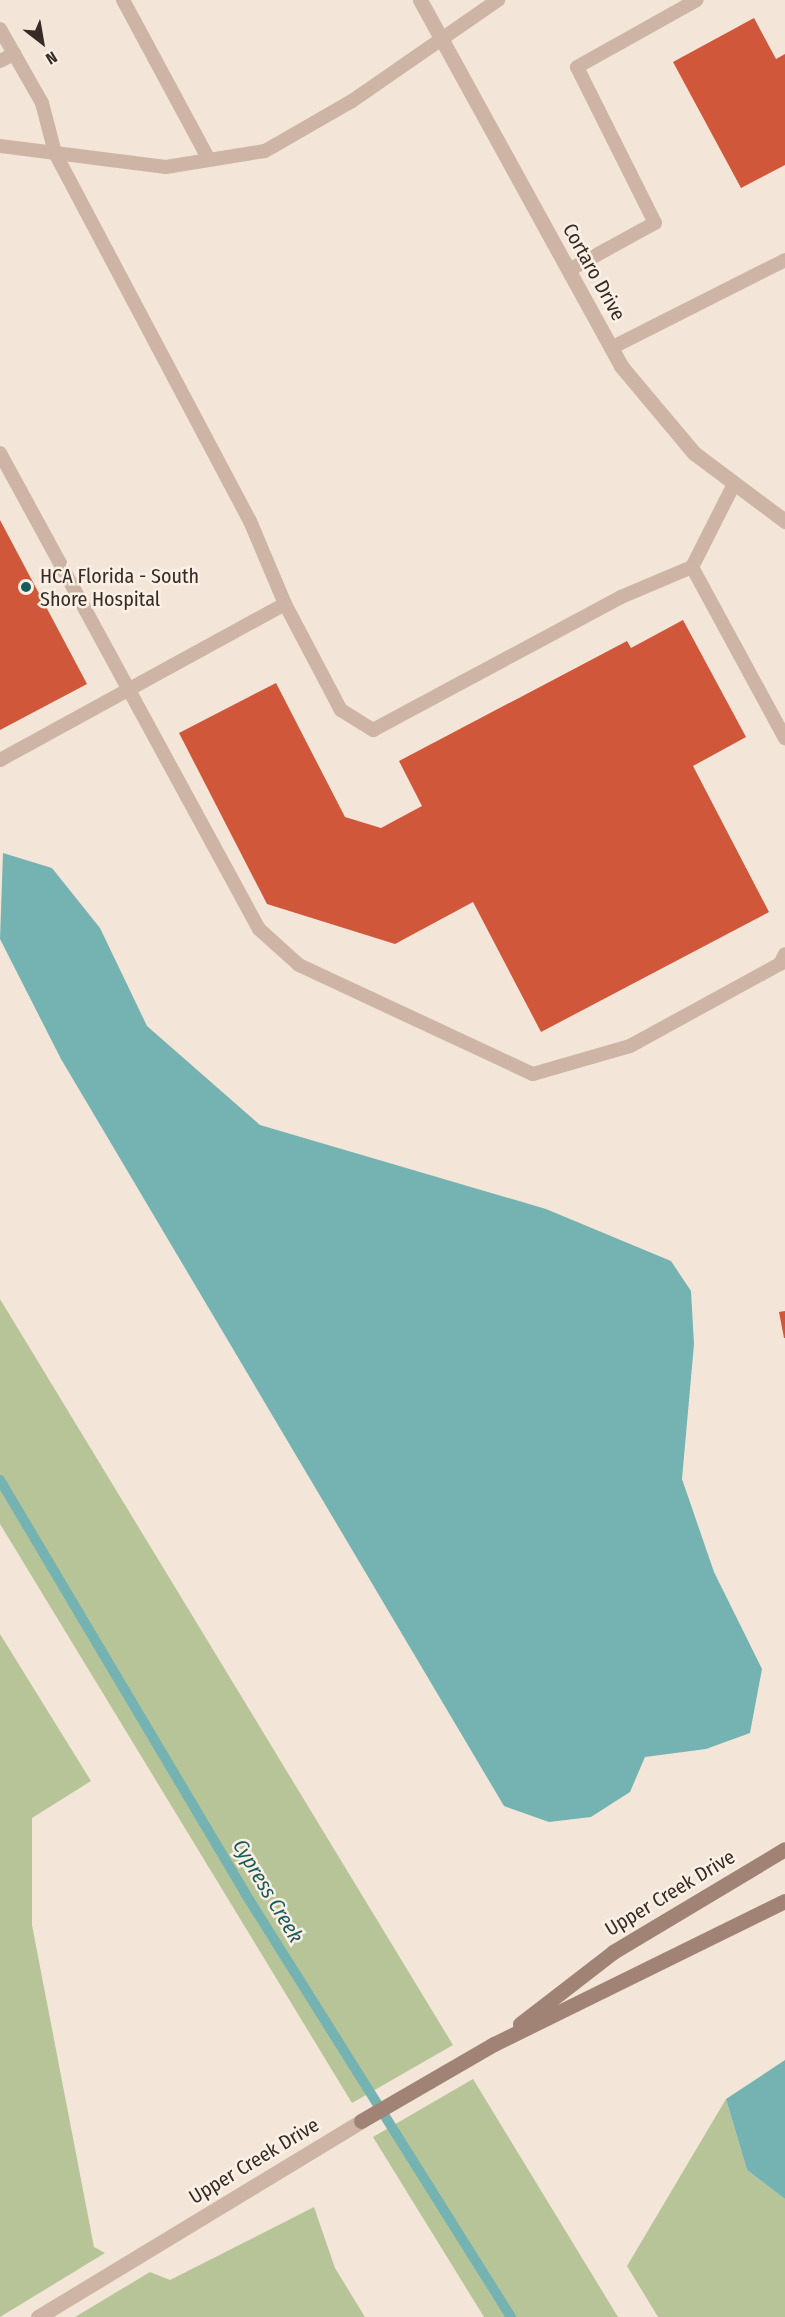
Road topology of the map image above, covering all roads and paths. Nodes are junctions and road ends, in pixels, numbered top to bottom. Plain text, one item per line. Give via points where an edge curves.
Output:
1 (420, 0) edge
2 (498, 0) edge
3 (697, 0) edge
4 (128, 2) edge
5 (0, 29) edge
6 (439, 36) junction
7 (14, 54) junction
8 (0, 61) edge
9 (0, 146) edge
10 (55, 153) junction
11 (208, 158) junction
12 (785, 260) edge
13 (569, 270) junction
14 (611, 348) junction
15 (0, 453) edge
16 (734, 484) junction
17 (785, 521) edge
18 (692, 567) junction
19 (285, 604) junction
20 (127, 692) junction
21 (785, 738) edge
22 (0, 760) edge
23 (785, 954) edge
24 (785, 1849) edge
25 (785, 1901) edge
26 (494, 2044) junction
27 (38, 2317) edge

1 - 6 street, Cortaro Drive
2 - 6 lane
3 - 13 lane via 577,68 655,223
4 - 11 lane
5 - 7 lane
6 - 11 lane via 352,101 265,151
6 - 13 street, Cortaro Drive
7 - 8 lane
7 - 10 lane via 42,103
9 - 10 lane
10 - 11 lane via 166,167
10 - 19 lane via 250,521
12 - 14 lane
13 - 14 street, Cortaro Drive
14 - 16 street, Cortaro Drive via 694,453
15 - 20 lane
16 - 17 street, Cortaro Drive
16 - 18 lane
18 - 19 lane via 602,607 374,730 341,710
18 - 21 lane
19 - 20 lane
20 - 22 lane
20 - 23 lane via 259,929 299,965 533,1074 630,1046 780,964
24 - 26 street, Upper Creek Drive via 613,1952
25 - 26 street, Upper Creek Drive
26 - 27 street, Upper Creek Drive

